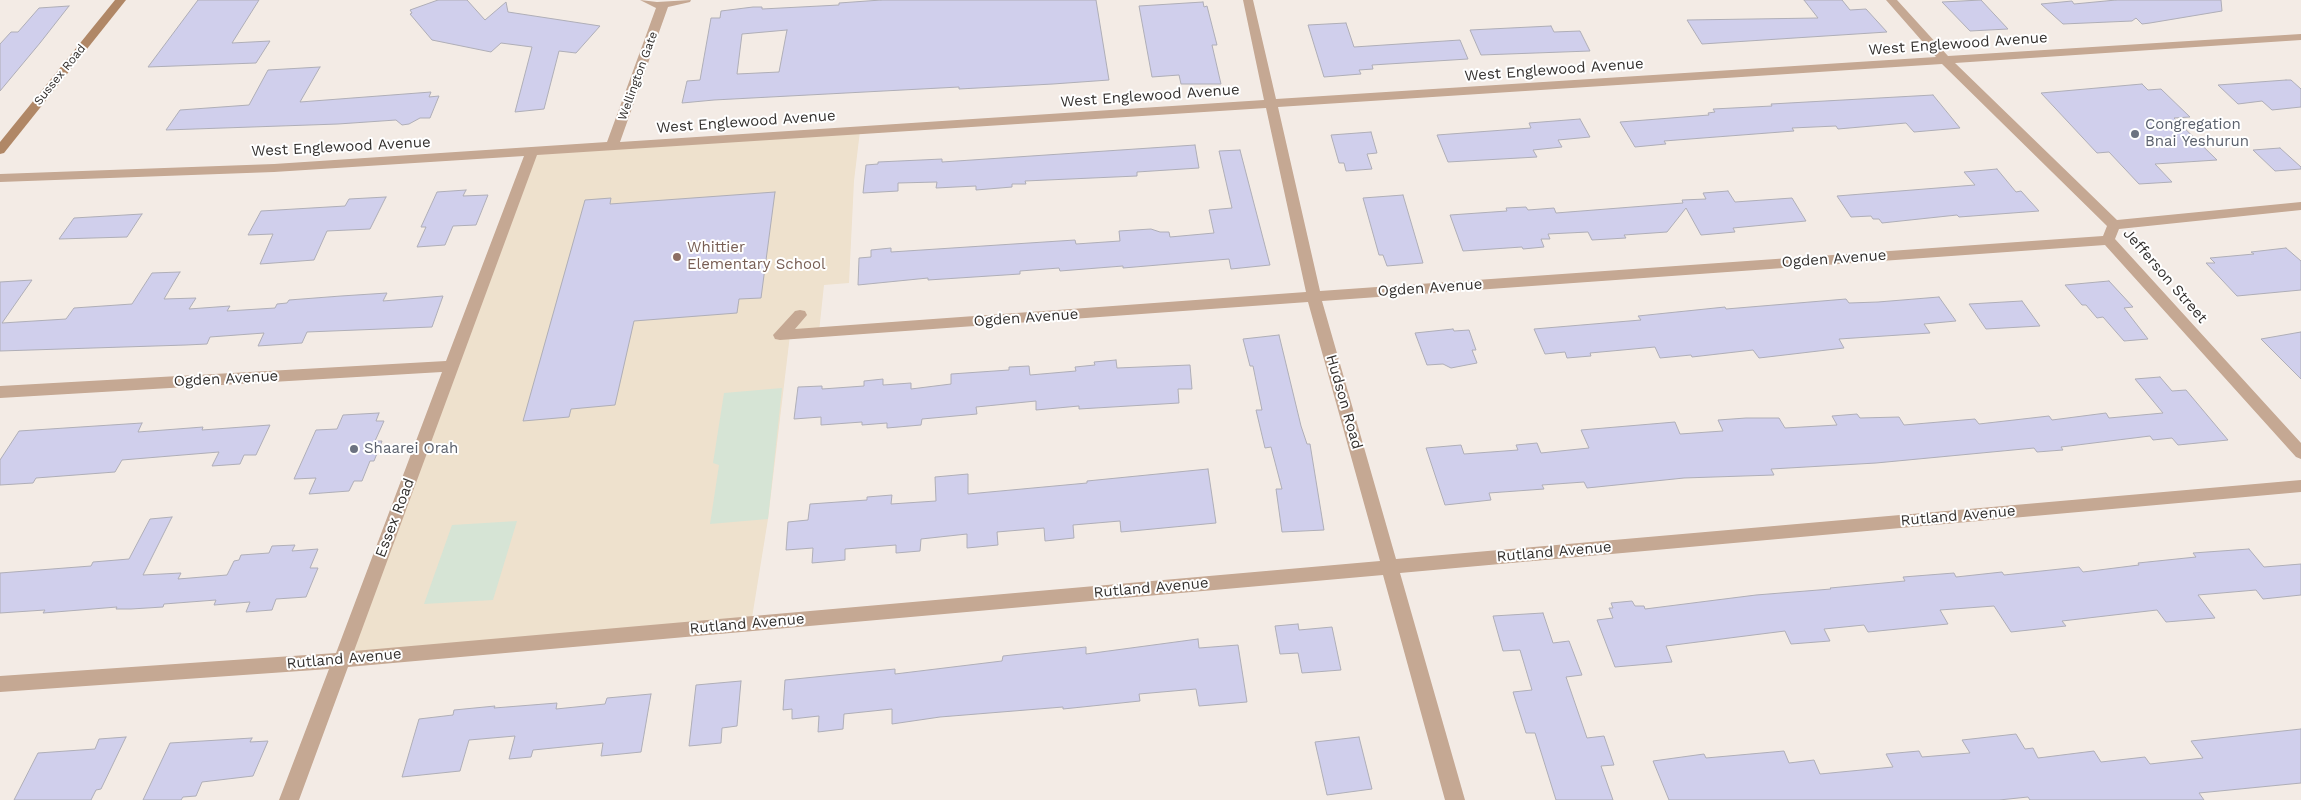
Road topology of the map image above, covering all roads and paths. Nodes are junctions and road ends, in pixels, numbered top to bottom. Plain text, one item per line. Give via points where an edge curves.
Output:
1 (121, 0) edge
2 (645, 0) edge
3 (686, 0) edge
4 (1248, 0) edge
5 (1891, 0) edge
6 (663, 6) junction
7 (2301, 38) edge
8 (1946, 61) junction
9 (1271, 104) junction
10 (612, 147) junction
11 (0, 150) edge
12 (532, 152) junction
13 (0, 178) edge
14 (2301, 206) edge
15 (2114, 225) junction
16 (2108, 240) junction
17 (1314, 297) junction
18 (800, 315) dead end
19 (452, 366) junction
20 (0, 392) edge
21 (2294, 437) edge
22 (2301, 453) edge
23 (2301, 486) edge
24 (1390, 567) junction
25 (342, 660) junction
26 (0, 684) edge
27 (290, 800) edge
28 (1455, 800) edge

1 - 11 street, Sussex Road
2 - 6 street
3 - 6 street
4 - 9 street, Hudson Road
5 - 8 street, Jefferson Street
6 - 10 street, Wellington Gate
7 - 8 street, West Englewood Avenue
8 - 9 street, West Englewood Avenue
8 - 15 street, Jefferson Street
9 - 10 street, West Englewood Avenue
9 - 17 street, Hudson Road
10 - 12 street, West Englewood Avenue
12 - 13 street, West Englewood Avenue via 274,168
12 - 19 street, Essex Road
14 - 15 street
15 - 16 street, Jefferson Street
16 - 17 street, Ogden Avenue
16 - 21 street, Jefferson Street
17 - 18 street, Ogden Avenue via 780,335
17 - 24 street, Hudson Road
19 - 20 street, Ogden Avenue
19 - 25 street, Essex Road
21 - 22 street, Jefferson Street
23 - 24 street, Rutland Avenue
24 - 25 street, Rutland Avenue
24 - 28 street, Hudson Road
25 - 26 street, Rutland Avenue
25 - 27 street, Essex Road

